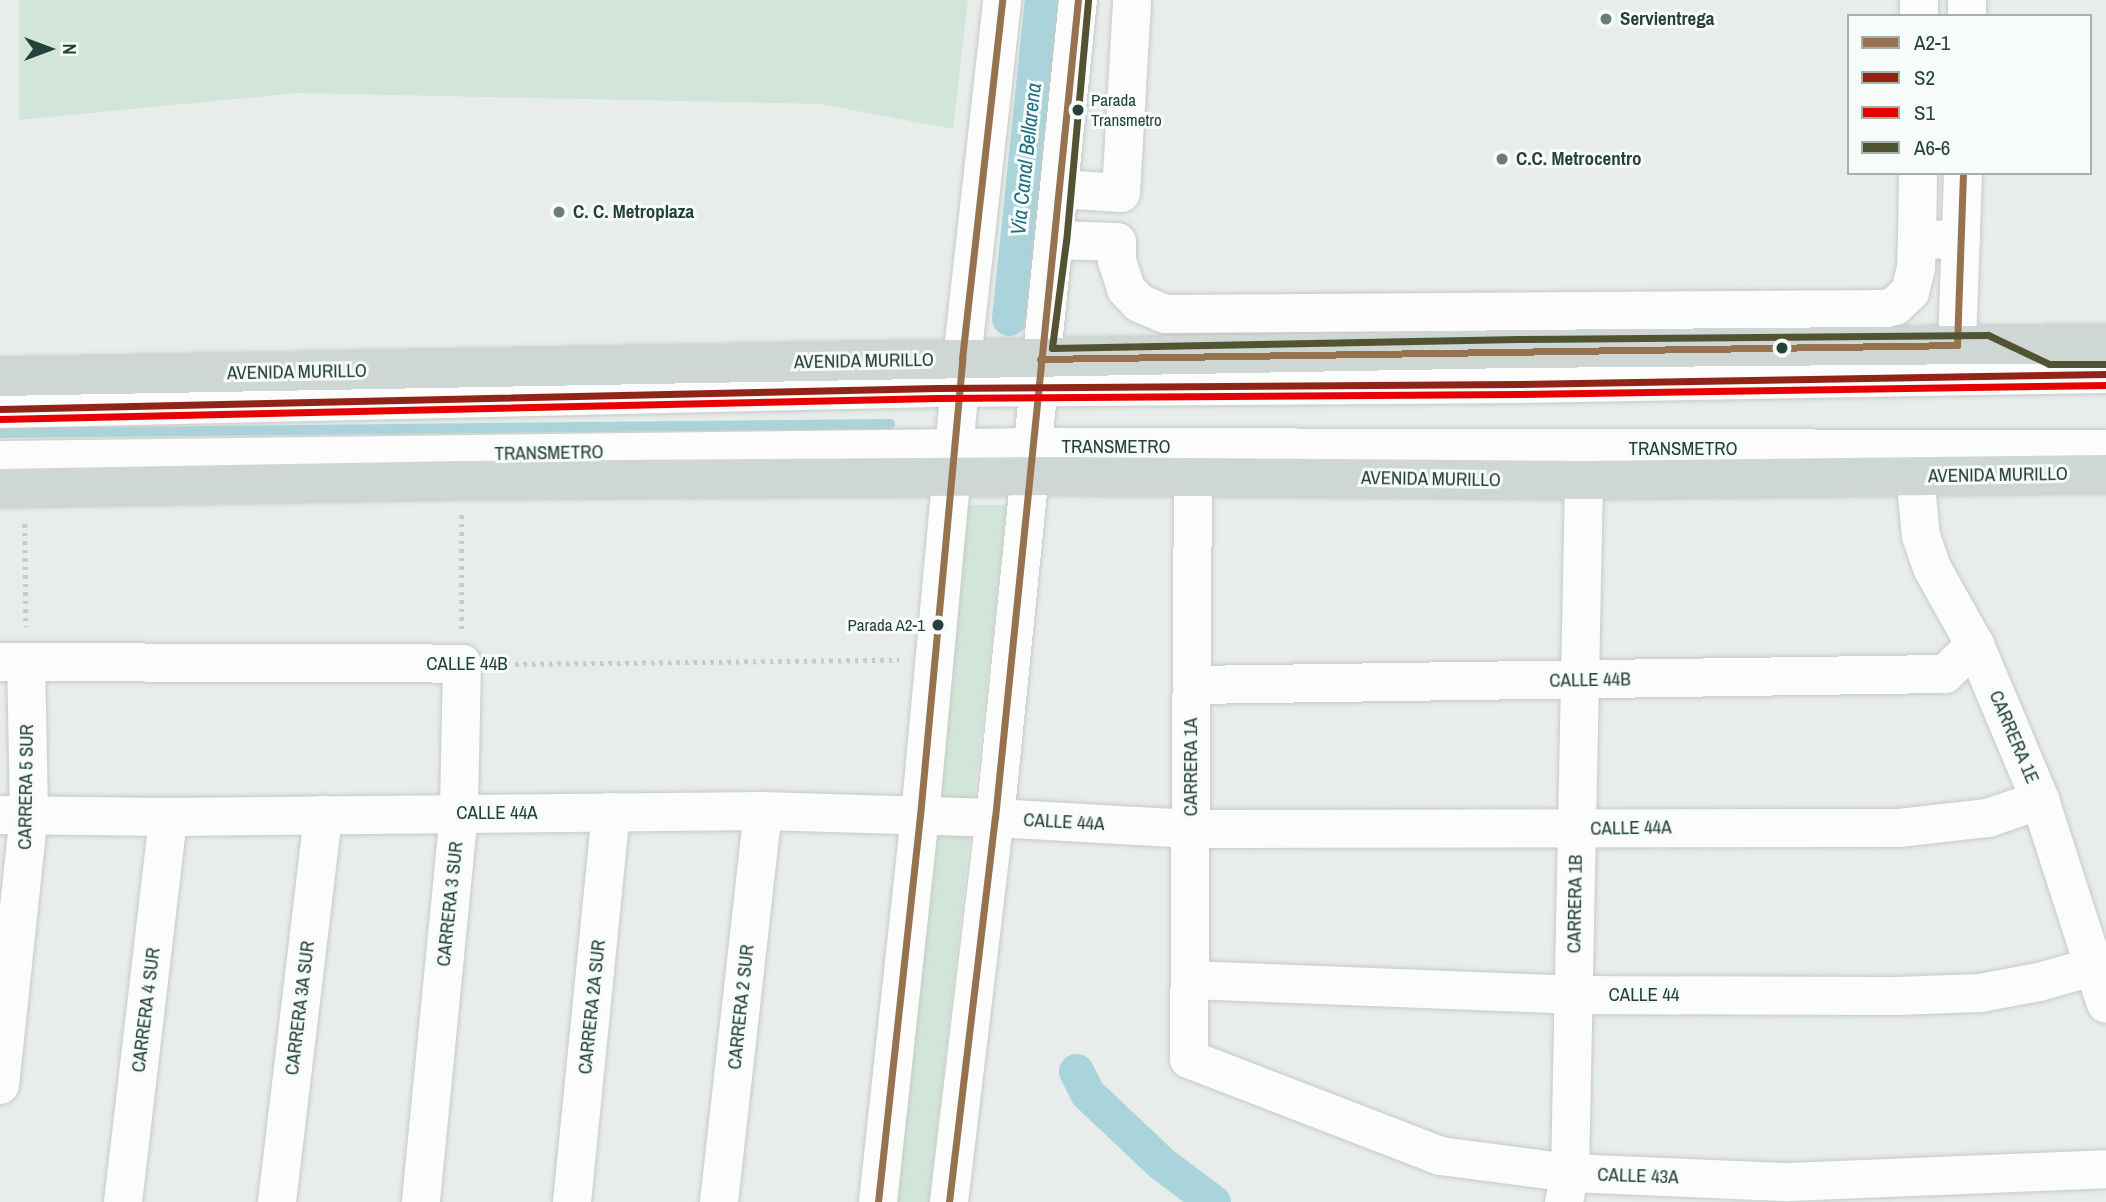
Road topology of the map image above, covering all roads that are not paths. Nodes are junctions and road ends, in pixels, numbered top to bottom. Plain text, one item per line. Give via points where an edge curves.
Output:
1 (1002, 0) edge
2 (1079, 0) edge
3 (1132, 0) edge
4 (1918, 176) edge
5 (1963, 177) edge
6 (1060, 189) junction
7 (1121, 193) junction
8 (1917, 239) junction
9 (1056, 240) junction
10 (1961, 240) junction
11 (1117, 242) junction
12 (2106, 344) edge
13 (1973, 345) junction
14 (960, 373) junction
15 (1039, 373) junction
16 (2047, 374) junction
17 (2106, 374) edge
18 (0, 377) edge
19 (0, 409) edge
20 (2106, 449) edge
21 (1031, 462) junction
22 (954, 463) junction
23 (2106, 474) edge
24 (1193, 476) junction
25 (1915, 476) junction
26 (8, 479) edge
27 (1584, 480) junction
28 (1975, 645) junction
29 (13, 662) edge
30 (462, 664) joint
31 (1580, 680) junction
32 (1192, 685) junction
33 (2040, 800) junction
34 (763, 811) junction
35 (611, 812) junction
36 (459, 813) junction
37 (15, 814) edge
38 (324, 815) junction
39 (920, 816) junction
40 (168, 817) junction
41 (995, 818) junction
42 (1191, 829) junction
43 (1577, 829) junction
44 (2095, 966) junction
45 (1190, 980) junction
46 (1573, 995) junction
47 (2106, 1004) edge
48 (1189, 1059) joint
49 (0, 1085) edge
50 (2106, 1169) edge
51 (1567, 1187) edge
52 (123, 1202) edge
53 (277, 1202) edge
54 (421, 1202) edge
55 (572, 1202) edge
56 (719, 1202) edge
57 (878, 1202) edge
58 (949, 1202) edge

1 - 14 street
2 - 6 street
3 - 7 street
4 - 5 street
4 - 8 street
5 - 10 street
6 - 7 street
6 - 9 street
7 - 11 street
8 - 10 street
8 - 11 street via 1910,292 1895,306 1884,309 1165,314 1139,303 1126,289 1117,261
9 - 11 street
9 - 15 street
10 - 13 street
12 - 13 main road, AVENIDA MURILLO
13 - 15 main road, AVENIDA MURILLO via 1519,349
13 - 16 street
14 - 15 main road, AVENIDA MURILLO
14 - 18 main road, AVENIDA MURILLO
14 - 19 street
14 - 22 street
15 - 16 street via 1534,384
15 - 21 street
16 - 17 street
20 - 21 street, TRANSMETRO
21 - 22 main road, AVENIDA MURILLO
21 - 24 main road, AVENIDA MURILLO
21 - 41 street
22 - 26 street, TRANSMETRO
22 - 26 main road, AVENIDA MURILLO via 462,480
22 - 39 street
23 - 25 main road, AVENIDA MURILLO
24 - 27 main road, AVENIDA MURILLO
24 - 32 street, CARRERA 1A
25 - 27 main road, AVENIDA MURILLO
25 - 28 street, CARRERA 1E via 1921,536 1932,568
27 - 31 street, CARRERA 1B
28 - 31 street, CALLE 44B via 1945,674
28 - 33 street, CARRERA 1E
29 - 30 street, CALLE 44B
29 - 37 street, CARRERA 5 SUR
30 - 36 street, CARRERA 3 SUR
31 - 32 street, CALLE 44B
31 - 43 street, CARRERA 1B
32 - 42 street, CARRERA 1A
33 - 43 street, CALLE 44A via 1988,818 1899,828
33 - 44 street, CARRERA 1E
34 - 35 street, CALLE 44A
34 - 39 street, CALLE 44A
34 - 56 street, CARRERA 2 SUR
35 - 36 street, CALLE 44A
35 - 55 street, CARRERA 2A SUR
36 - 38 street, CALLE 44A
36 - 54 street, CARRERA 3 SUR
37 - 40 street, CALLE 44A
37 - 49 street, CARRERA 5 SUR
38 - 40 street, CALLE 44A
38 - 53 street, CARRERA 3A SUR
39 - 41 street, CALLE 44A
39 - 57 street
40 - 52 street, CARRERA 4 SUR
41 - 42 street, CALLE 44A
41 - 58 street
42 - 43 street, CALLE 44A
42 - 45 street, CARRERA 1A
43 - 46 street, CARRERA 1B
44 - 46 street, CALLE 44 via 1980,993
44 - 47 street, CARRERA 1E
45 - 46 street, CALLE 44
45 - 48 street, CARRERA 1A
46 - 51 street, CARRERA 1B
48 - 51 street, CALLE 43A via 1441,1156
50 - 51 street, CALLE 43A

